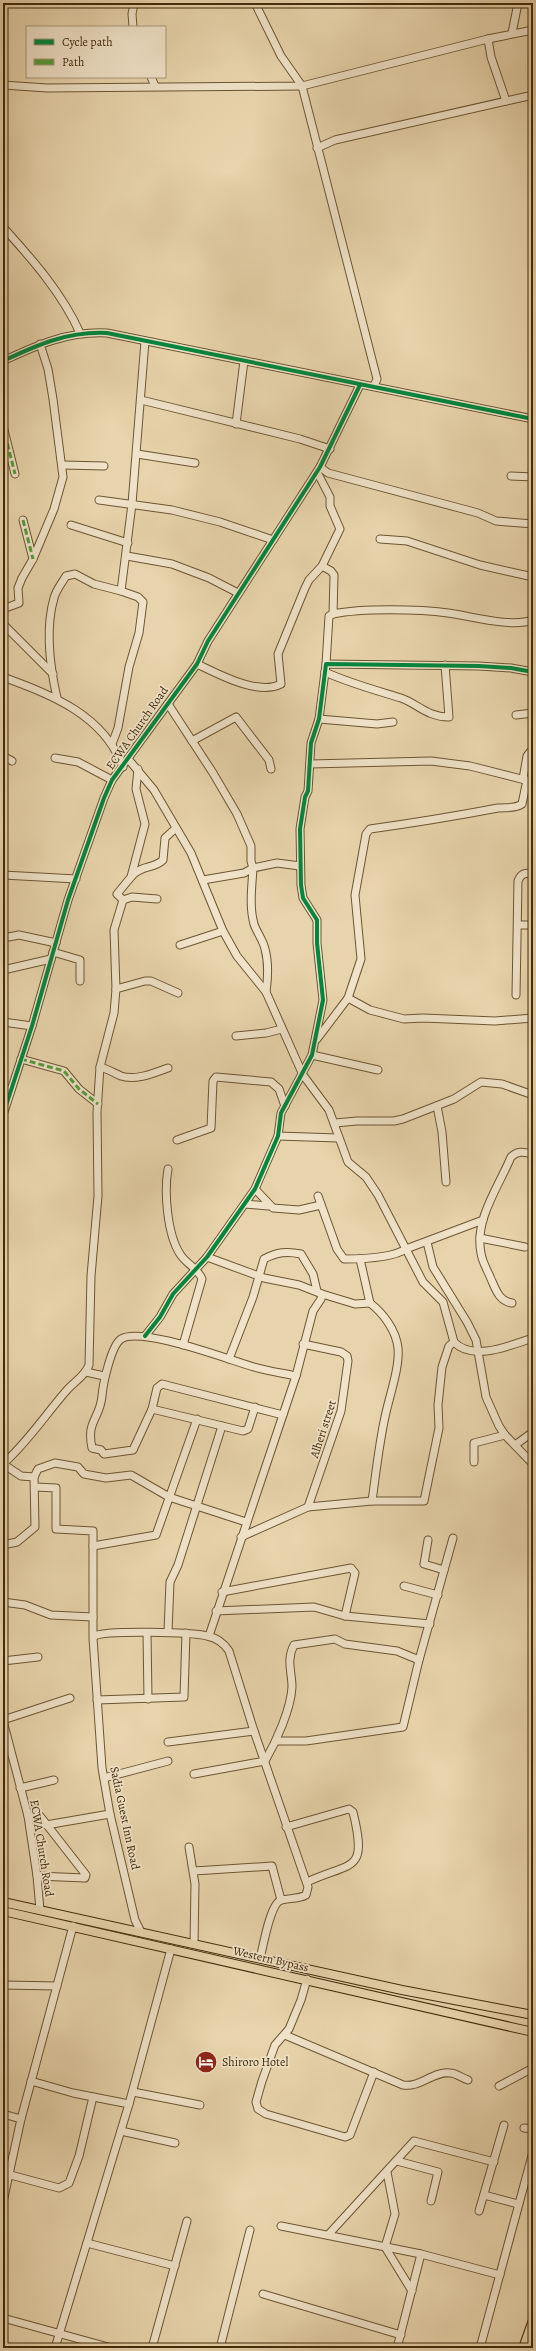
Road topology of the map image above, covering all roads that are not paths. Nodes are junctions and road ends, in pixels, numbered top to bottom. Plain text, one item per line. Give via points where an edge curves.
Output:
1 (134, 3) edge
2 (254, 3) edge
3 (518, 3) edge
4 (133, 26) edge
5 (533, 30) edge
6 (512, 33) junction
7 (488, 39) junction
8 (151, 78) edge
9 (3, 85) edge
10 (155, 86) junction
11 (302, 86) junction
12 (533, 95) edge
13 (506, 101) junction
14 (317, 148) junction
15 (3, 227) edge
16 (80, 333) junction
17 (145, 341) junction
18 (40, 344) junction
19 (3, 361) edge
20 (244, 361) junction
21 (360, 385) junction
22 (374, 386) junction
23 (141, 400) junction
24 (533, 419) edge
25 (236, 424) junction
26 (3, 426) edge
27 (330, 449) junction
28 (137, 454) junction
29 (195, 463) dead end
30 (63, 465) junction
31 (104, 466) dead end
32 (318, 469) junction
33 (15, 474) dead end
34 (511, 476) dead end
35 (533, 477) edge
36 (99, 500) dead end
37 (132, 504) junction
38 (23, 520) dead end
39 (533, 524) edge
40 (71, 525) dead end
41 (380, 539) dead end
42 (273, 540) junction
43 (128, 543) junction
44 (127, 556) junction
45 (33, 559) junction
46 (322, 566) junction
47 (533, 577) edge
48 (121, 591) junction
49 (238, 593) junction
50 (3, 609) edge
51 (332, 614) junction
52 (533, 620) edge
53 (3, 624) edge
54 (197, 664) junction
55 (326, 664) junction
56 (445, 665) junction
57 (325, 672) junction
58 (533, 672) edge
59 (53, 674) junction
60 (3, 677) edge
61 (57, 698) junction
62 (168, 704) junction
63 (533, 713) edge
64 (516, 715) dead end
65 (319, 719) junction
66 (393, 722) dead end
67 (192, 741) junction
68 (112, 744) junction
69 (533, 752) edge
70 (3, 756) edge
71 (56, 758) dead end
72 (129, 760) junction
73 (12, 761) dead end
74 (310, 764) junction
75 (123, 767) junction
76 (138, 769) junction
77 (271, 769) dead end
78 (112, 780) junction
79 (528, 780) edge
80 (176, 828) junction
81 (300, 866) junction
82 (253, 868) junction
83 (533, 873) edge
84 (3, 876) edge
85 (131, 877) junction
86 (76, 879) junction
87 (203, 880) junction
88 (157, 899) dead end
89 (123, 900) junction
90 (518, 925) junction
91 (533, 925) edge
92 (222, 931) junction
93 (3, 938) edge
94 (56, 943) junction
95 (180, 945) dead end
96 (52, 956) junction
97 (3, 970) edge
98 (80, 981) dead end
99 (116, 989) junction
100 (266, 992) junction
101 (178, 993) dead end
102 (516, 995) dead end
103 (348, 998) junction
104 (533, 1018) edge
105 (3, 1022) edge
106 (32, 1026) junction
107 (282, 1029) junction
108 (236, 1036) dead end
109 (315, 1041) junction
110 (312, 1055) junction
111 (21, 1059) junction
112 (100, 1067) junction
113 (168, 1068) dead end
114 (378, 1070) dead end
115 (303, 1075) junction
116 (3, 1085) edge
117 (10, 1093) junction
118 (533, 1095) edge
119 (98, 1104) junction
120 (285, 1106) junction
121 (437, 1106) junction
122 (3, 1115) edge
123 (335, 1123) junction
124 (278, 1136) junction
125 (338, 1138) junction
126 (177, 1140) dead end
127 (533, 1154) edge
128 (168, 1169) dead end
129 (446, 1182) dead end
130 (255, 1189) junction
131 (318, 1196) dead end
132 (245, 1204) junction
133 (321, 1205) junction
134 (268, 1206) junction
135 (483, 1220) junction
136 (480, 1238) junction
137 (427, 1242) junction
138 (525, 1247) dead end
139 (406, 1249) junction
140 (207, 1257) junction
141 (360, 1259) junction
142 (195, 1269) junction
143 (259, 1276) junction
144 (319, 1292) junction
145 (370, 1303) junction
146 (512, 1303) dead end
147 (145, 1336) junction
148 (533, 1338) edge
149 (454, 1342) junction
150 (303, 1344) junction
151 (183, 1345) junction
152 (478, 1352) junction
153 (229, 1359) junction
154 (86, 1372) junction
155 (104, 1376) junction
156 (296, 1376) junction
157 (255, 1407) junction
158 (152, 1409) junction
159 (283, 1415) junction
160 (197, 1419) junction
161 (222, 1426) junction
162 (533, 1432) edge
163 (505, 1435) junction
164 (515, 1445) junction
165 (474, 1462) dead end
166 (3, 1464) edge
167 (533, 1464) edge
168 (34, 1477) junction
169 (35, 1487) junction
170 (169, 1497) junction
171 (372, 1501) junction
172 (197, 1507) junction
173 (308, 1507) junction
174 (246, 1522) junction
175 (241, 1537) junction
176 (453, 1538) dead end
177 (428, 1540) dead end
178 (3, 1544) edge
179 (93, 1546) junction
180 (444, 1570) junction
181 (404, 1586) dead end
182 (222, 1592) junction
183 (438, 1595) junction
184 (3, 1602) edge
185 (216, 1611) junction
186 (345, 1616) junction
187 (93, 1617) junction
188 (430, 1624) junction
189 (168, 1632) junction
190 (147, 1633) junction
191 (186, 1633) junction
192 (94, 1636) junction
193 (208, 1636) junction
194 (38, 1657) dead end
195 (419, 1660) junction
196 (3, 1661) edge
197 (70, 1698) dead end
198 (148, 1699) junction
199 (97, 1700) junction
200 (3, 1720) edge
201 (254, 1731) junction
202 (277, 1741) junction
203 (168, 1742) dead end
204 (168, 1761) dead end
205 (265, 1761) junction
206 (194, 1774) dead end
207 (104, 1778) junction
208 (54, 1780) dead end
209 (20, 1788) junction
210 (110, 1814) junction
211 (28, 1816) junction
212 (46, 1825) junction
213 (286, 1827) junction
214 (189, 1847) dead end
215 (194, 1871) junction
216 (37, 1876) junction
217 (306, 1882) junction
218 (281, 1900) junction
219 (3, 1902) edge
220 (3, 1910) edge
221 (40, 1910) junction
222 (135, 1920) junction
223 (73, 1926) junction
224 (125, 1928) junction
225 (141, 1932) junction
226 (194, 1944) junction
227 (171, 1948) junction
228 (260, 1959) junction
229 (307, 1979) junction
230 (3, 1985) edge
231 (57, 1986) junction
232 (533, 2015) edge
233 (287, 2032) junction
234 (533, 2032) edge
235 (533, 2068) edge
236 (374, 2072) junction
237 (468, 2080) dead end
238 (31, 2081) junction
239 (499, 2086) dead end
240 (132, 2092) junction
241 (93, 2097) junction
242 (129, 2104) junction
243 (200, 2105) dead end
244 (3, 2114) edge
245 (21, 2119) junction
246 (504, 2125) dead end
247 (524, 2128) dead end
248 (533, 2129) edge
249 (121, 2131) junction
250 (175, 2143) dead end
251 (533, 2152) edge
252 (397, 2161) junction
253 (494, 2162) junction
254 (387, 2172) junction
255 (7, 2174) edge
256 (484, 2195) junction
257 (431, 2201) dead end
258 (3, 2202) edge
259 (518, 2204) junction
260 (479, 2211) dead end
261 (187, 2221) dead end
262 (281, 2226) dead end
263 (250, 2230) dead end
264 (328, 2235) junction
265 (87, 2243) junction
266 (385, 2247) junction
267 (421, 2254) junction
268 (174, 2266) junction
269 (500, 2275) junction
270 (412, 2291) junction
271 (263, 2294) dead end
272 (3, 2318) edge
273 (533, 2320) edge
274 (61, 2334) junction
275 (401, 2335) junction
276 (533, 2338) edge
277 (55, 2348) edge
278 (112, 2348) edge
279 (152, 2348) edge
280 (220, 2348) edge
281 (397, 2348) edge
282 (480, 2348) edge
283 (523, 2348) edge
284 (530, 2348) edge

1 - 4 street
2 - 11 street via 281,56
3 - 6 street
5 - 6 street
6 - 7 street
7 - 11 street
7 - 13 street via 491,57
8 - 10 street
9 - 10 street via 47,88
10 - 11 street
11 - 14 street
12 - 13 street
13 - 14 street via 335,140
14 - 22 street via 377,379
15 - 16 street via 41,270 72,316
16 - 17 street via 107,333
16 - 18 street
17 - 20 street
17 - 23 street
18 - 19 street
18 - 30 street via 48,370
20 - 21 street
20 - 25 street
21 - 22 street
21 - 27 street, ECWA Church Road
22 - 24 street
23 - 25 street
23 - 28 street
25 - 27 street
26 - 33 street
27 - 32 street, ECWA Church Road
28 - 29 street
28 - 37 street
30 - 31 street
30 - 45 street via 61,491
32 - 39 street via 478,513 496,521
32 - 42 street, ECWA Church Road
32 - 46 street via 340,529
34 - 35 street
36 - 37 street
37 - 42 street via 194,515
37 - 43 street
38 - 45 street
40 - 43 street
41 - 47 street via 407,541 480,565
42 - 49 street, ECWA Church Road
43 - 44 street
44 - 48 street
44 - 49 street via 172,564 209,578
45 - 50 street via 18,588 19,603
46 - 51 street via 331,570 334,575
46 - 54 street via 305,588 278,654 281,684 272,687 251,687
48 - 59 street via 94,584 75,574 66,576 54,596 48,625
48 - 68 street via 138,597 143,602 139,632 129,667 118,728
49 - 54 street, ECWA Church Road
51 - 52 street via 416,612 449,613 463,617 515,622
51 - 55 street via 329,616
53 - 59 street
54 - 62 street, ECWA Church Road
55 - 56 street
55 - 57 street
56 - 57 street via 449,717 422,711 403,699 377,693
56 - 58 street via 511,668
57 - 65 street
59 - 61 street
60 - 61 street
61 - 68 street via 86,717
62 - 67 street
62 - 72 street, ECWA Church Road
63 - 64 street
65 - 66 street via 377,724
65 - 74 street via 312,743
67 - 77 street via 236,717 269,760
67 - 82 street via 214,773 248,835
68 - 75 street
69 - 79 street via 527,756
70 - 73 street
71 - 78 street via 78,762
72 - 75 street, ECWA Church Road
72 - 76 street
74 - 79 street via 430,761 470,766
74 - 81 street via 300,829
75 - 78 street, ECWA Church Road
76 - 80 street via 154,790
76 - 85 street via 136,789 145,824
78 - 86 street, ECWA Church Road
79 - 103 street via 522,804 518,807 370,829 366,834 355,895 361,959
80 - 85 street via 165,838 163,860 137,870
80 - 87 street
81 - 82 street via 277,864
81 - 109 street via 303,898 317,920 323,1000
82 - 87 street via 244,873
82 - 100 street via 252,910 269,972
83 - 90 street via 525,873 518,881
84 - 86 street
85 - 89 street via 117,894
86 - 94 street, ECWA Church Road
87 - 92 street
88 - 89 street via 132,897
89 - 99 street via 114,930
90 - 91 street
90 - 102 street
92 - 95 street
92 - 100 street via 237,956
93 - 94 street via 19,935
94 - 96 street, ECWA Church Road
96 - 97 street
96 - 98 street via 80,960
96 - 106 street, ECWA Church Road
99 - 101 street via 151,981
99 - 112 street via 114,1013
100 - 107 street
103 - 104 street via 370,1010 404,1019 495,1021
103 - 109 street
105 - 106 street
106 - 111 street, ECWA Church Road
107 - 108 street
107 - 115 street
109 - 110 street
110 - 114 street
110 - 115 street
111 - 117 street, ECWA Church Road
111 - 119 street via 64,1071 79,1089
112 - 113 street via 122,1076 148,1075
112 - 119 street
115 - 120 street
115 - 123 street via 317,1091
116 - 117 street
117 - 122 street, ECWA Church Road
118 - 121 street via 502,1084 481,1082
119 - 154 street via 98,1196 91,1276 91,1350
120 - 124 street via 281,1113
120 - 126 street via 279,1089 271,1082 216,1077 213,1081 211,1128
121 - 123 street via 394,1121 357,1120
121 - 129 street
123 - 125 street
124 - 125 street
124 - 130 street
125 - 139 street via 348,1162 366,1177 378,1195
127 - 135 street via 521,1151 515,1152 511,1157
128 - 142 street via 166,1181 171,1227 179,1253
130 - 132 street
130 - 134 street
131 - 133 street
132 - 134 street
132 - 140 street
133 - 134 street via 299,1210 281,1210
133 - 141 street via 337,1248 344,1259
135 - 136 street
135 - 137 street
136 - 138 street
136 - 146 street via 481,1254 497,1293 505,1302
137 - 139 street
137 - 152 street via 433,1268 467,1322 476,1340
139 - 141 street via 398,1254
139 - 149 street via 423,1282 442,1302
140 - 142 street
140 - 143 street
141 - 145 street
142 - 147 street via 173,1294
142 - 151 street via 202,1279 201,1288
143 - 144 street
143 - 144 street via 264,1259 273,1254 288,1251 301,1254 313,1274
143 - 153 street
144 - 145 street via 355,1304
144 - 150 street via 321,1299 313,1311
145 - 171 street via 386,1320 396,1337 398,1349
147 - 151 street
147 - 155 street via 120,1340
148 - 152 street
149 - 152 street
149 - 171 street via 449,1346 442,1367 438,1405 439,1428 426,1499 422,1503
150 - 156 street
150 - 173 street, Alheri street via 341,1352 347,1356 348,1361 342,1411
151 - 153 street
152 - 163 street via 486,1397
153 - 156 street
154 - 155 street
154 - 166 street via 67,1390 22,1447
155 - 158 street via 102,1399 89,1432 93,1448 104,1454 132,1450
156 - 159 street
157 - 158 street via 162,1384 157,1388
157 - 159 street
157 - 161 street via 246,1431
158 - 160 street
159 - 174 street
160 - 161 street
160 - 170 street
161 - 172 street
162 - 164 street
163 - 164 street
163 - 165 street via 474,1443
164 - 167 street
166 - 168 street via 21,1476
168 - 169 street
168 - 170 street via 38,1469 55,1463 78,1467 84,1474 106,1478 131,1475
169 - 178 street via 36,1526 17,1542
169 - 179 street, Sadia Guest Inn Road via 56,1488 54,1528 92,1530
170 - 172 street
170 - 179 street via 156,1535
171 - 173 street
172 - 174 street
172 - 189 street via 170,1582
173 - 175 street
174 - 175 street
175 - 182 street
176 - 180 street
177 - 180 street via 424,1564
179 - 187 street, Sadia Guest Inn Road
180 - 183 street
181 - 183 street
182 - 185 street
182 - 186 street via 350,1568 355,1573
183 - 188 street
184 - 187 street via 25,1605 51,1615
185 - 186 street via 314,1607
185 - 193 street
186 - 188 street
187 - 192 street, Sadia Guest Inn Road
188 - 195 street
189 - 190 street
189 - 191 street
190 - 192 street
190 - 198 street
191 - 193 street
191 - 198 street via 184,1697
192 - 199 street, Sadia Guest Inn Road
193 - 201 street via 225,1644 230,1651
194 - 196 street
195 - 202 street via 402,1728 306,1741
195 - 202 street via 397,1651 345,1644 337,1640 294,1645 289,1665 291,1690
197 - 200 street
198 - 199 street
199 - 207 street, Sadia Guest Inn Road
200 - 209 street, ECWA Church Road
201 - 203 street
201 - 205 street
202 - 205 street
204 - 207 street
205 - 206 street
205 - 213 street
207 - 210 street, Sadia Guest Inn Road
208 - 209 street
209 - 211 street, ECWA Church Road
210 - 212 street
210 - 222 street, Sadia Guest Inn Road
211 - 212 street via 38,1815
211 - 216 street, ECWA Church Road
212 - 216 street via 86,1875 85,1878
213 - 217 street
213 - 217 street via 349,1810 353,1812 357,1826 356,1860 349,1866
214 - 215 street
215 - 218 street via 272,1866
215 - 226 street
216 - 221 street, ECWA Church Road
217 - 218 street via 306,1895
218 - 228 street via 273,1908
219 - 221 main road, Western Bypass
220 - 223 main road, Western Bypass
221 - 224 main road, Western Bypass
222 - 224 street
222 - 225 street, Sadia Guest Inn Road
223 - 227 main road, Western Bypass
223 - 231 street
224 - 225 main road, Western Bypass
225 - 226 main road, Western Bypass
226 - 228 main road, Western Bypass
227 - 229 main road, Western Bypass
227 - 240 street
228 - 232 main road, Western Bypass
229 - 233 street
229 - 234 main road, Western Bypass
230 - 231 street
231 - 238 street
233 - 236 street
233 - 236 street via 275,2045 256,2102 258,2109 266,2114 345,2138 350,2135
235 - 239 street
236 - 237 street via 410,2086 449,2072
238 - 241 street
238 - 245 street
240 - 242 street
240 - 243 street
241 - 242 street
241 - 255 street via 79,2156 69,2183 59,2188
242 - 249 street
244 - 245 street
245 - 255 street
246 - 253 street
247 - 248 street
249 - 250 street
249 - 265 street
251 - 259 street
252 - 253 street via 416,2141
252 - 254 street
252 - 257 street via 438,2172
253 - 256 street
254 - 264 street
254 - 266 street via 395,2214
255 - 258 street
256 - 259 street
256 - 260 street
259 - 269 street
261 - 268 street
262 - 264 street
263 - 280 street
264 - 266 street
265 - 268 street
265 - 274 street
266 - 267 street
266 - 270 street
267 - 269 street
267 - 270 street
268 - 279 street
269 - 282 street
270 - 275 street
271 - 275 street
272 - 274 street
273 - 283 main road
274 - 277 street
274 - 278 street
275 - 281 street
276 - 284 main road

